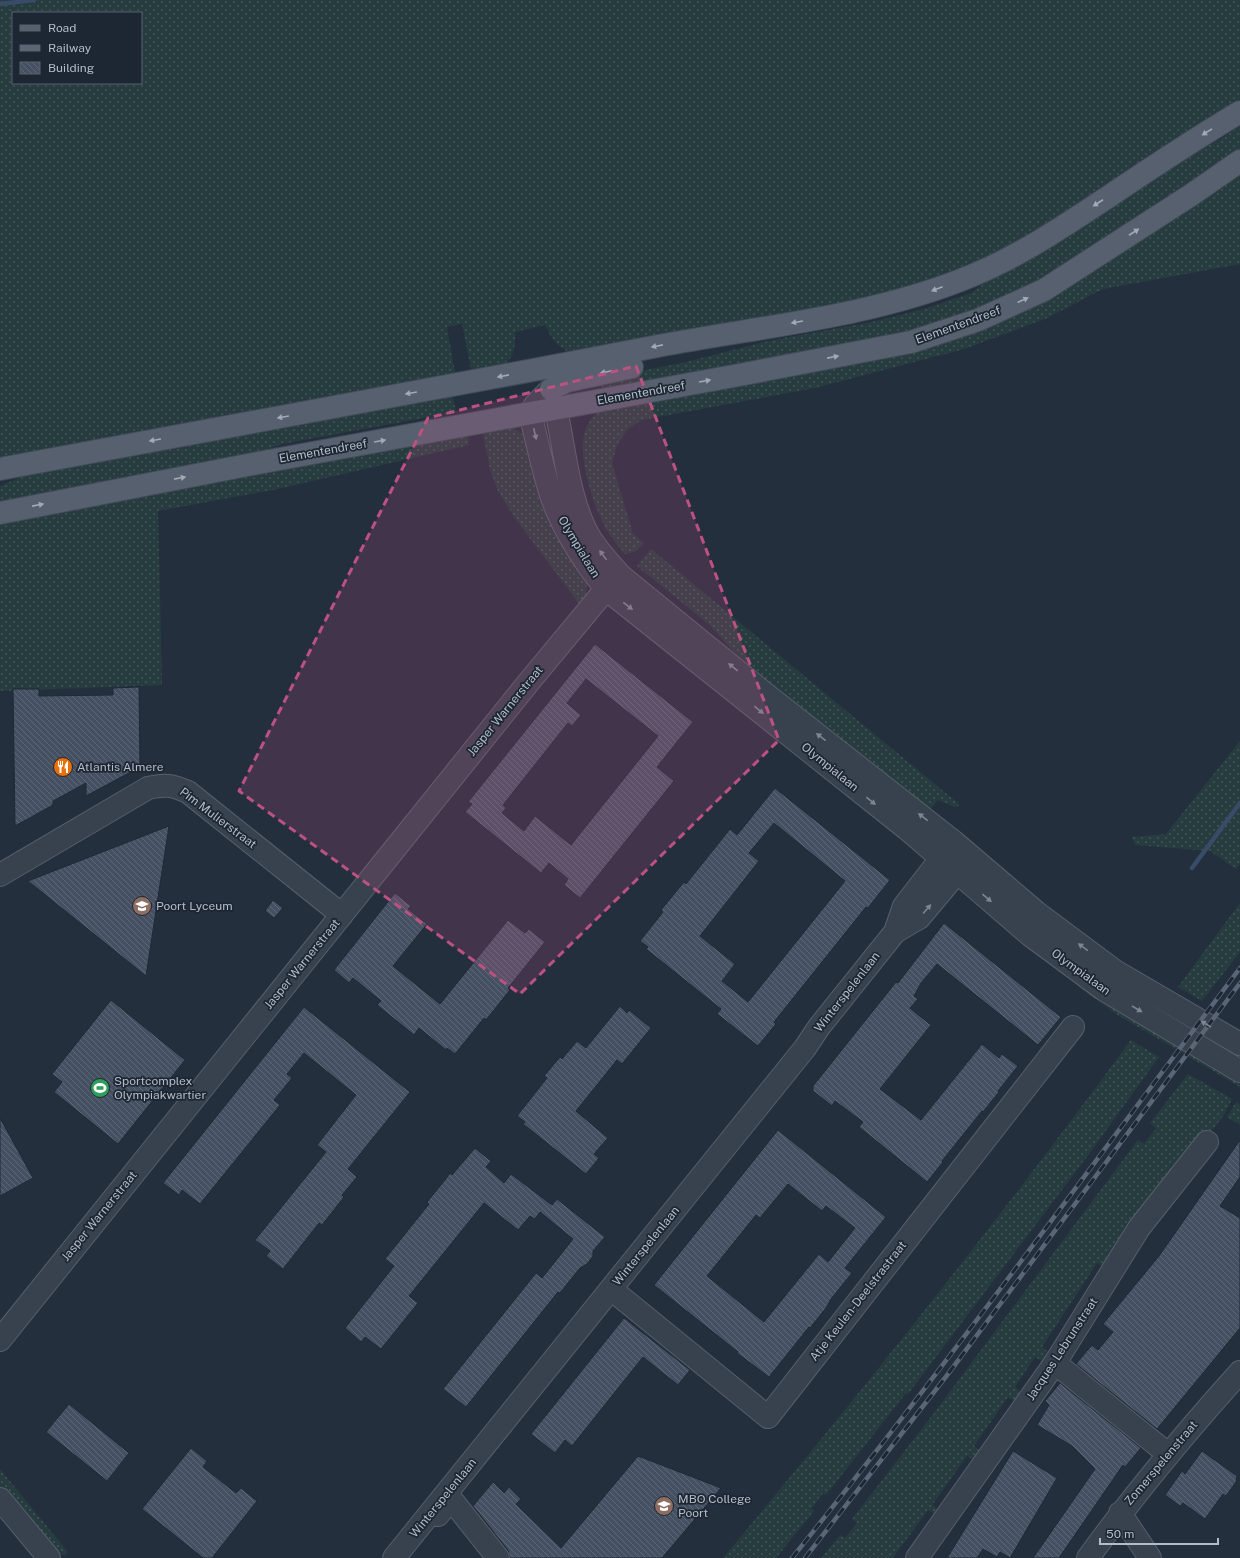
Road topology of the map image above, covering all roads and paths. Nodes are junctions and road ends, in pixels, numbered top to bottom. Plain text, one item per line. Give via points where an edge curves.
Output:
1 (1240, 112) edge
2 (1240, 161) edge
3 (751, 330) junction
4 (532, 370) junction
5 (553, 399) junction
6 (530, 413) junction
7 (0, 469) edge
8 (0, 513) edge
9 (613, 583) junction
10 (954, 842) junction
11 (940, 859) junction
12 (964, 864) junction
13 (0, 875) edge
14 (342, 914) junction
15 (895, 932) junction
16 (1073, 1027) dead end
17 (1240, 1044) edge
18 (1240, 1070) edge
19 (1207, 1142) dead end
20 (611, 1289) junction
21 (0, 1340) edge
22 (1055, 1363) junction
23 (1240, 1372) edge
24 (1168, 1454) junction
25 (0, 1499) edge
26 (440, 1506) junction
27 (1120, 1513) junction
28 (49, 1558) edge
29 (394, 1558) edge
30 (404, 1558) edge
31 (479, 1558) edge
32 (498, 1558) edge
33 (917, 1558) edge
34 (1088, 1558) edge
35 (1150, 1558) edge

1 -> 3 main road via 1049,236 986,269 932,291 898,301
5 -> 2 main road, Elementendreef via 739,375 911,342 978,320 1044,290
3 -> 4 main road
3 -> 5 main road via 667,360 574,379
4 - 5 street, Olympialaan via 541,376
4 -> 7 main road
5 - 6 street via 536,404
9 -> 5 street, Olympialaan via 605,559 590,537 573,495
8 -> 6 main road, Elementendreef
6 -> 9 street, Olympialaan via 555,506 590,568
10 -> 9 street, Olympialaan via 763,692
9 -> 11 street, Olympialaan
9 - 14 street, Jasper Warnerstraat via 528,683
10 - 11 street, Winterspelenlaan
10 - 12 street, Olympialaan
11 - 12 street, Olympialaan
11 - 15 street, Winterspelenlaan via 904,906
15 -> 12 street, Winterspelenlaan via 919,918
17 -> 12 street, Olympialaan via 1115,970 1036,912
12 -> 18 street, Olympialaan via 1030,935 1103,989
13 - 14 street, Pim Mulierstraat via 148,788 175,786 188,792
14 - 21 street, Jasper Warnerstraat
15 - 20 street, Winterspelenlaan
16 - 20 street, Atje Keulen-Deelstrastraat via 768,1417
19 - 22 street, Jacques Lebrunstraat via 1139,1228
20 - 26 street, Winterspelenlaan
22 - 24 street
22 - 33 street, Jacques Lebrunstraat
23 - 24 street, Zomerspelenstraat
24 - 27 street, Zomerspelenstraat
25 - 28 street
26 - 29 street, Winterspelenlaan
26 - 30 street
26 - 31 street
26 - 32 street via 452,1499
27 - 34 street, Zomerspelenstraat
27 - 35 street

